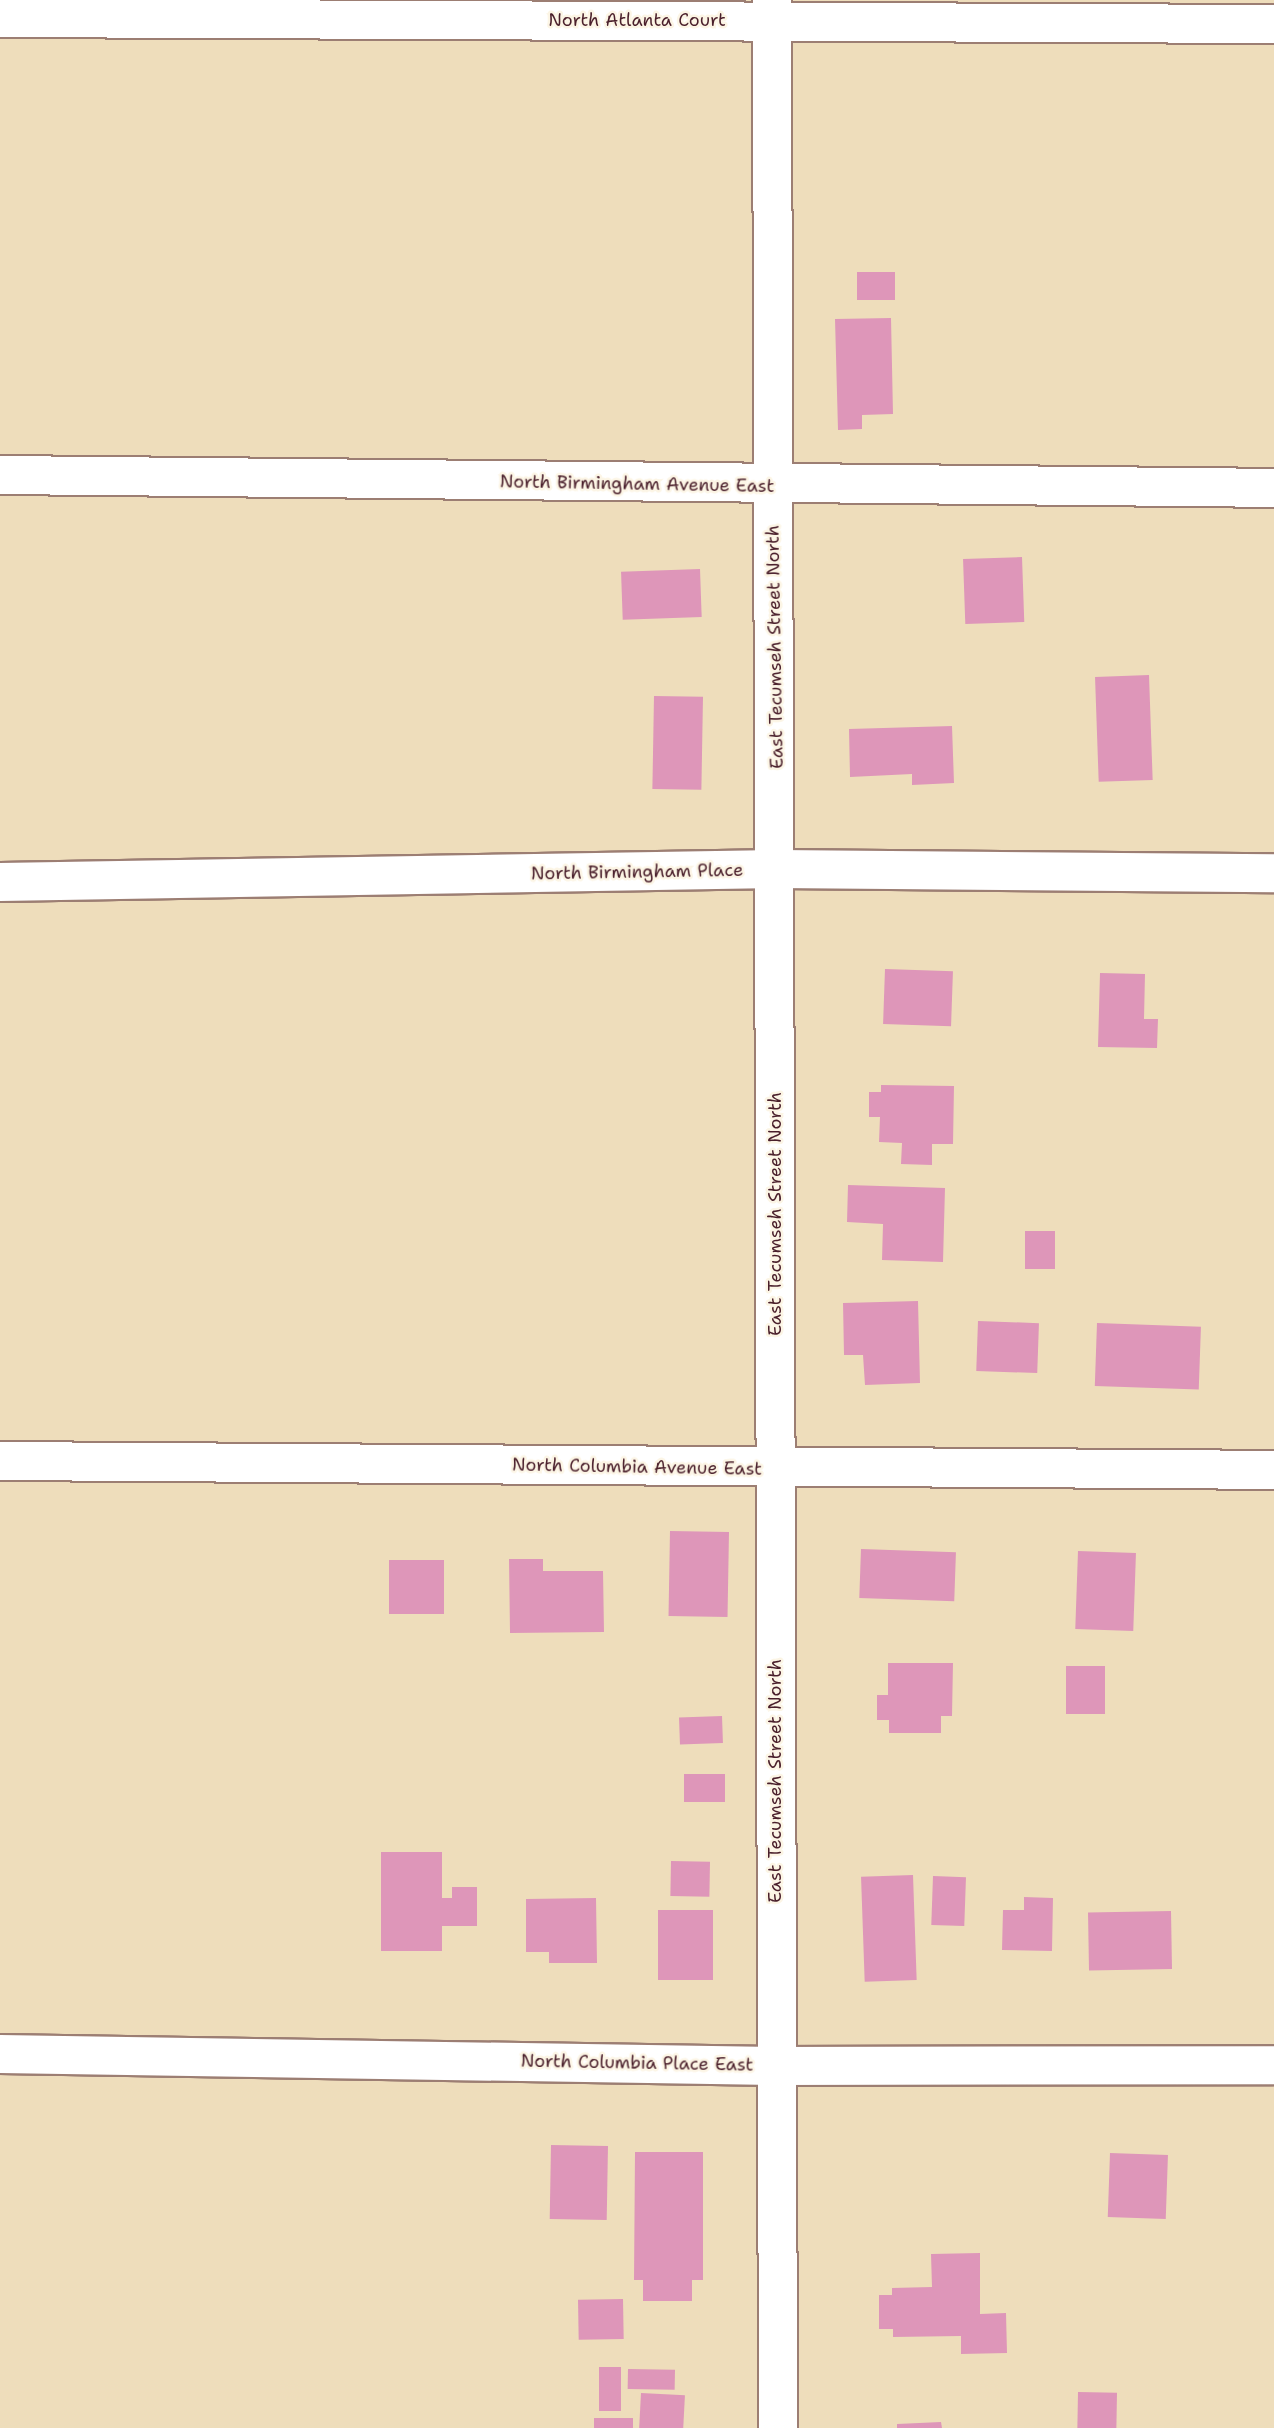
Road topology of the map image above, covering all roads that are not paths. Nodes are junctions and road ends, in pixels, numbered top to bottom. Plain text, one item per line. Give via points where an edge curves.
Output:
1 (772, 10) edge
2 (0, 18) edge
3 (1274, 23) edge
4 (0, 475) edge
5 (773, 486) junction
6 (1274, 488) edge
7 (777, 869) junction
8 (1274, 873) edge
9 (0, 882) edge
10 (0, 1461) edge
11 (774, 1468) junction
12 (1274, 1470) edge
13 (0, 2053) edge
14 (1274, 2065) edge
15 (775, 2066) junction
16 (778, 2428) edge

1 - 2 street, North Atlanta Court
1 - 3 street, North Atlanta Court
1 - 5 street, East Tecumseh Street North
4 - 5 street, North Birmingham Avenue East
5 - 6 street, North Birmingham Avenue East
5 - 7 street, East Tecumseh Street North
7 - 8 street, North Birmingham Place
7 - 9 street, North Birmingham Place
7 - 11 street, East Tecumseh Street North
10 - 11 street, North Columbia Avenue East
11 - 12 street, North Columbia Avenue East
11 - 15 street, East Tecumseh Street North
13 - 15 street, North Columbia Place East
14 - 15 street, North Columbia Place East
15 - 16 street, East Tecumseh Street North

